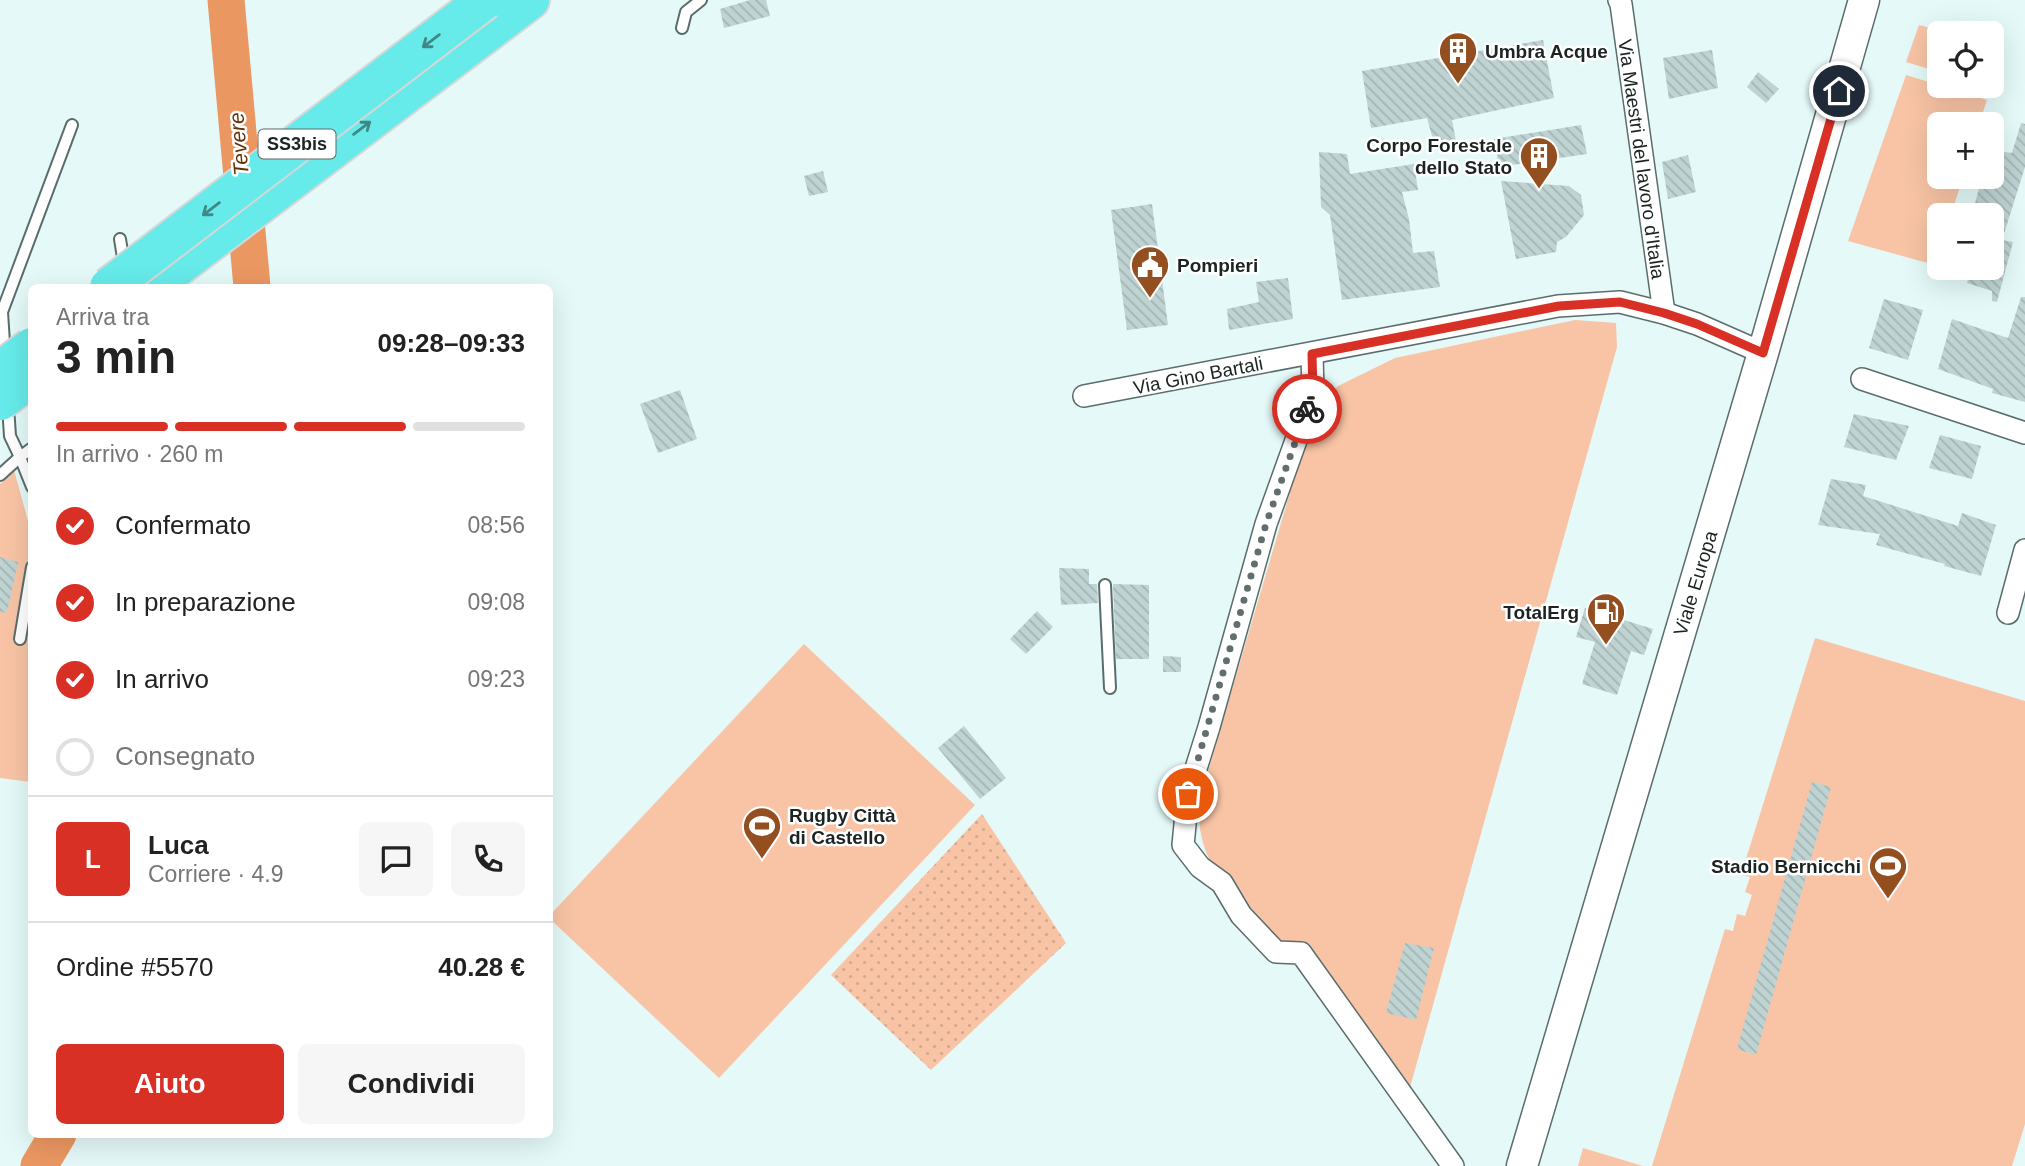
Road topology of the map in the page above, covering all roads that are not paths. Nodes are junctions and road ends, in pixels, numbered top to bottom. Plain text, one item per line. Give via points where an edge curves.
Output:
1 (485, 0) edge
2 (701, 0) edge
3 (1864, 0) edge
4 (530, 1) edge
5 (1626, 1) edge
6 (682, 28) dead end
7 (72, 125) dead end
8 (120, 239) dead end
9 (113, 284) edge
10 (128, 284) edge
11 (155, 284) edge
12 (1664, 313) junction
13 (28, 349) edge
14 (1763, 353) junction
15 (1312, 354) junction
16 (0, 371) edge
17 (1862, 379) dead end
18 (28, 380) edge
19 (1084, 396) dead end
20 (0, 401) edge
21 (2025, 433) edge
22 (28, 451) edge
23 (20, 457) junction
24 (0, 475) edge
25 (28, 477) edge
26 (2025, 550) edge
27 (1105, 585) dead end
28 (28, 591) edge
29 (2008, 613) dead end
30 (20, 639) dead end
31 (1110, 688) dead end
32 (1453, 1166) edge
33 (1522, 1166) edge

1 -> 9 highway, SS3bis, bridge
2 - 6 lane via 686,12
3 - 14 main road, Viale Europa
11 -> 4 highway, SS3bis
5 - 12 street, Via Maestri del lavoro d'Italia
7 - 23 lane via 2,312 10,436
8 - 10 lane
12 - 14 street, Via Gino Bartali
12 - 15 street, Via Gino Bartali via 1620,302 1559,306
13 - 16 highway, bridge
14 - 33 main road, Viale Europa
15 - 19 street, Via Gino Bartali
15 - 32 street via 1313,393 1266,524 1188,794 1183,845 1222,883 1241,915 1276,952 1301,953
17 - 21 street
18 - 20 highway, bridge
22 - 23 lane
23 - 24 lane
23 - 25 lane
26 - 29 street
27 - 31 lane
28 - 30 lane

